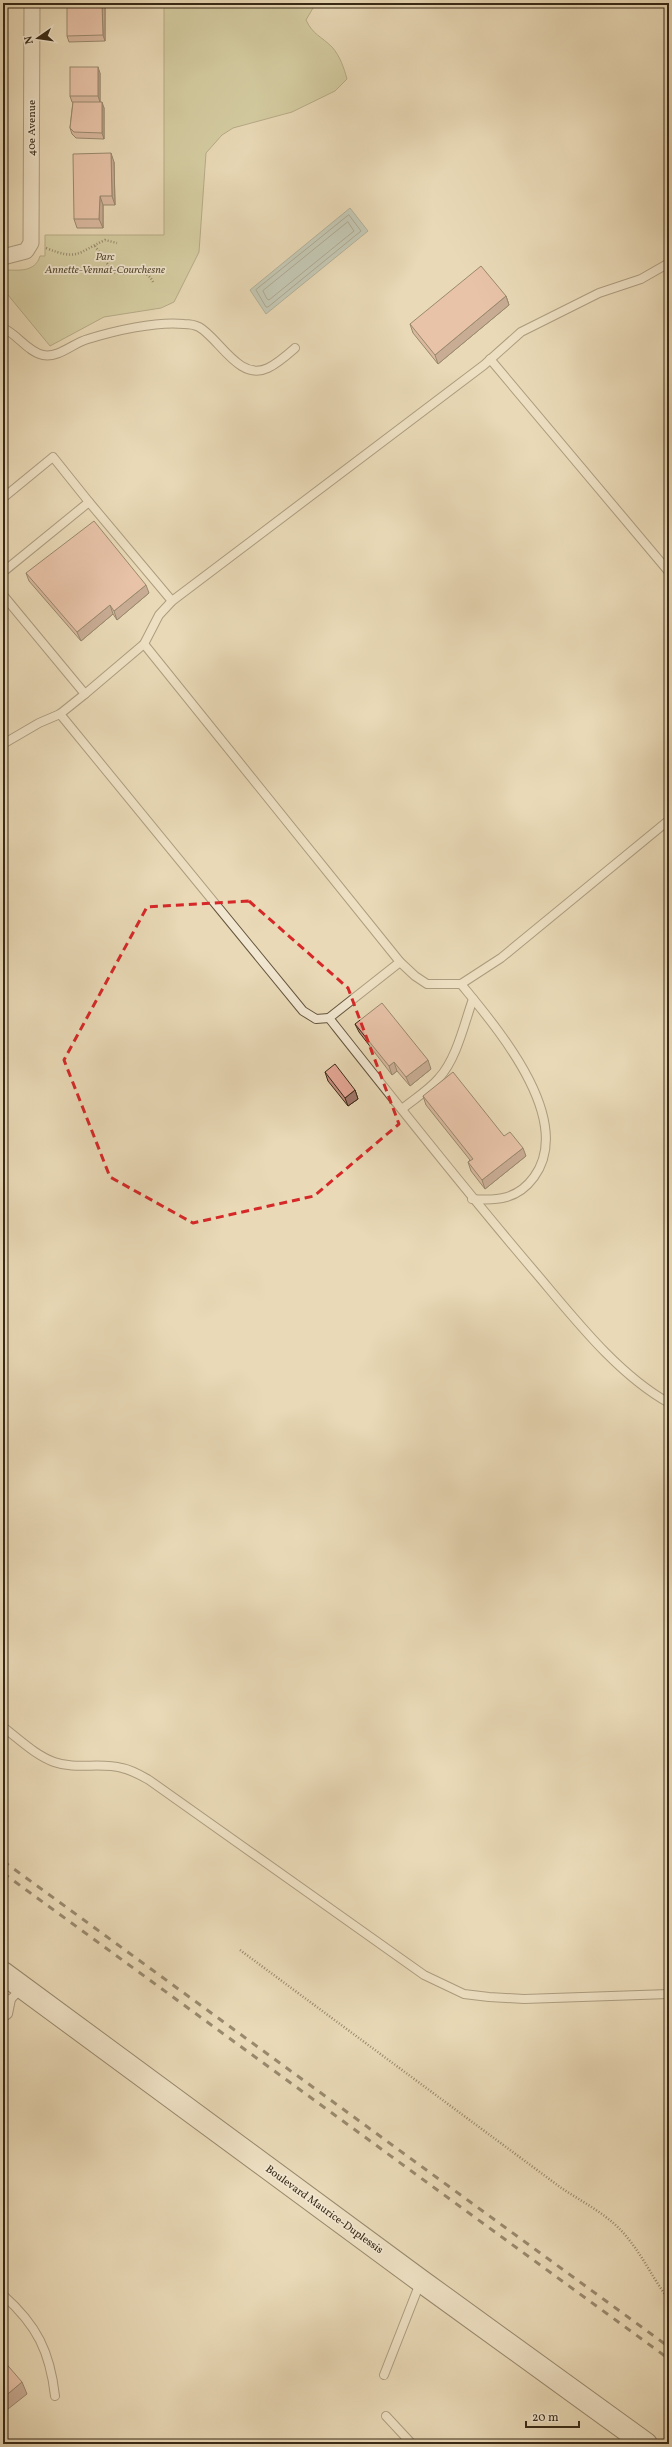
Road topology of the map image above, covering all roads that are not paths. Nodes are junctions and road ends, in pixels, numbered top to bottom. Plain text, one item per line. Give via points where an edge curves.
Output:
1 (32, 3) edge
2 (3, 257) edge
3 (669, 263) edge
4 (3, 328) edge
5 (295, 348) dead end
6 (490, 359) junction
7 (3, 498) edge
8 (89, 502) junction
9 (3, 572) edge
10 (669, 572) edge
11 (3, 595) edge
12 (172, 601) junction
13 (144, 644) junction
14 (85, 694) junction
15 (60, 714) junction
16 (3, 744) edge
17 (669, 820) edge
18 (400, 962) junction
19 (461, 984) junction
20 (473, 999) junction
21 (329, 1018) junction
22 (402, 1109) junction
23 (472, 1199) junction
24 (669, 1404) edge
25 (3, 1727) edge
26 (3, 1973) edge
27 (669, 1994) edge
28 (12, 1995) edge
29 (3, 2018) edge
30 (421, 2281) junction
31 (3, 2295) edge
32 (384, 2375) dead end
33 (55, 2396) dead end
34 (386, 2416) dead end
35 (412, 2444) edge
36 (646, 2444) edge

1 - 2 street, 40e Avenue via 32,243 26,251
3 - 6 lane via 641,278 599,293 521,332
4 - 5 lane via 43,355 57,354 86,339 150,326 198,326 235,362 260,370 268,368
6 - 10 lane
6 - 12 lane
7 - 8 lane via 53,457
8 - 9 lane
8 - 12 lane
11 - 14 lane
12 - 13 lane via 158,615
13 - 14 lane
13 - 18 lane
14 - 15 lane
15 - 16 lane
15 - 21 lane via 303,1011 316,1019
17 - 19 lane via 501,958
18 - 19 lane via 427,984
18 - 21 lane
19 - 20 lane
20 - 22 lane via 455,1050 444,1071
20 - 23 lane via 518,1059 532,1086 541,1110 546,1145 537,1173 520,1192 495,1201
21 - 22 lane
22 - 23 lane
23 - 24 lane via 590,1336 634,1377
25 - 27 lane via 38,1754 53,1762 120,1767 139,1774 424,1975 447,1988 464,1994 524,1999
26 - 28 street, Boulevard Maurice-Duplessis
28 - 29 lane via 8,2014
28 - 30 street, Boulevard Maurice-Duplessis
30 - 32 lane
30 - 36 street, Boulevard Maurice-Duplessis
31 - 33 lane via 19,2309 40,2337 52,2367
34 - 35 lane

